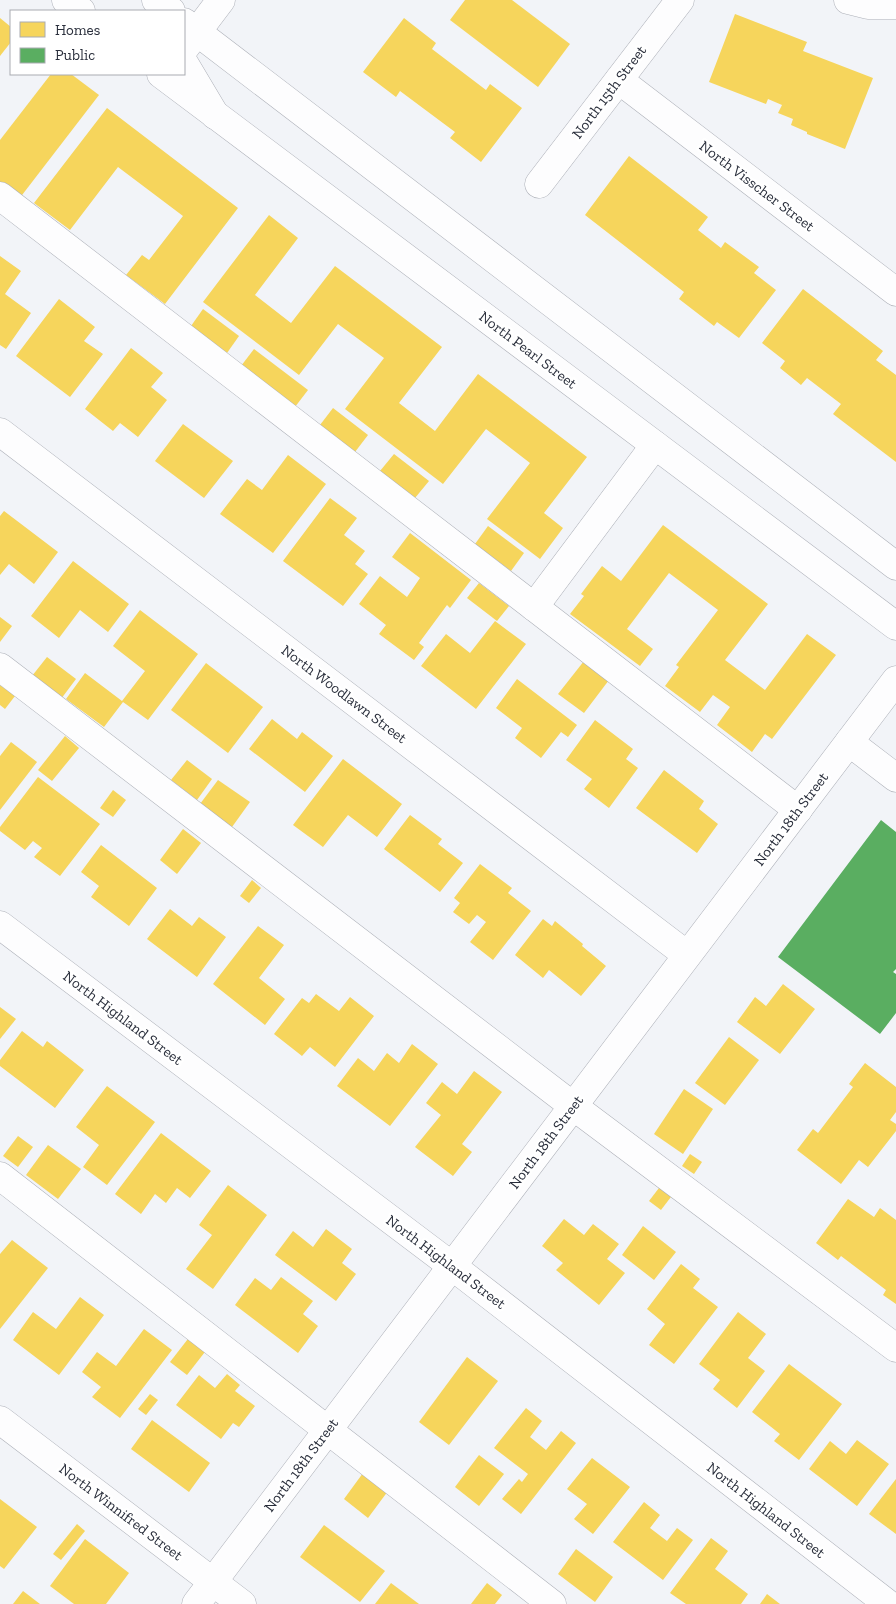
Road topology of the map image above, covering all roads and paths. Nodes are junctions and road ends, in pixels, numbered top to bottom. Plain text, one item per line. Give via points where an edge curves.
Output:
1 (221, 0) edge
2 (680, 0) edge
3 (848, 0) edge
4 (893, 3) edge
5 (185, 13) edge
6 (185, 26) edge
7 (185, 65) edge
8 (162, 75) edge
9 (618, 80) junction
10 (216, 116) junction
11 (539, 184) dead end
12 (0, 196) edge
13 (896, 292) edge
14 (0, 432) edge
15 (655, 445) junction
16 (896, 566) edge
17 (534, 607) junction
18 (896, 626) edge
19 (0, 667) edge
20 (896, 680) edge
21 (849, 742) junction
22 (896, 778) edge
23 (798, 810) junction
24 (0, 925) edge
25 (687, 955) junction
26 (573, 1106) junction
27 (0, 1176) edge
28 (452, 1266) junction
29 (896, 1348) edge
30 (0, 1420) edge
31 (328, 1430) junction
32 (213, 1581) junction
33 (196, 1604) edge
34 (242, 1604) edge
35 (552, 1604) edge
36 (888, 1604) edge

1 - 5 street
2 - 9 street, North 15th Street
3 - 4 street via 868,5
6 - 16 street
7 - 10 street
8 - 10 street, North Pearl Street
9 - 11 street, North 15th Street
9 - 13 street, North Visscher Street
10 - 15 street, North Pearl Street
12 - 17 street
14 - 25 street, North Woodlawn Street
15 - 17 street
15 - 18 street, North Pearl Street
17 - 23 street
19 - 26 street
20 - 21 street, North 18th Street
21 - 22 street
21 - 23 street, North 18th Street
23 - 25 street, North 18th Street
24 - 28 street, North Highland Street
25 - 26 street, North 18th Street
26 - 28 street, North 18th Street
26 - 29 street
27 - 31 street
28 - 31 street, North 18th Street
28 - 36 street, North Highland Street
30 - 32 street, North Winnifred Street
31 - 32 street, North 18th Street
31 - 35 street
32 - 33 street, North 18th Street
32 - 34 street, North Winnifred Street

